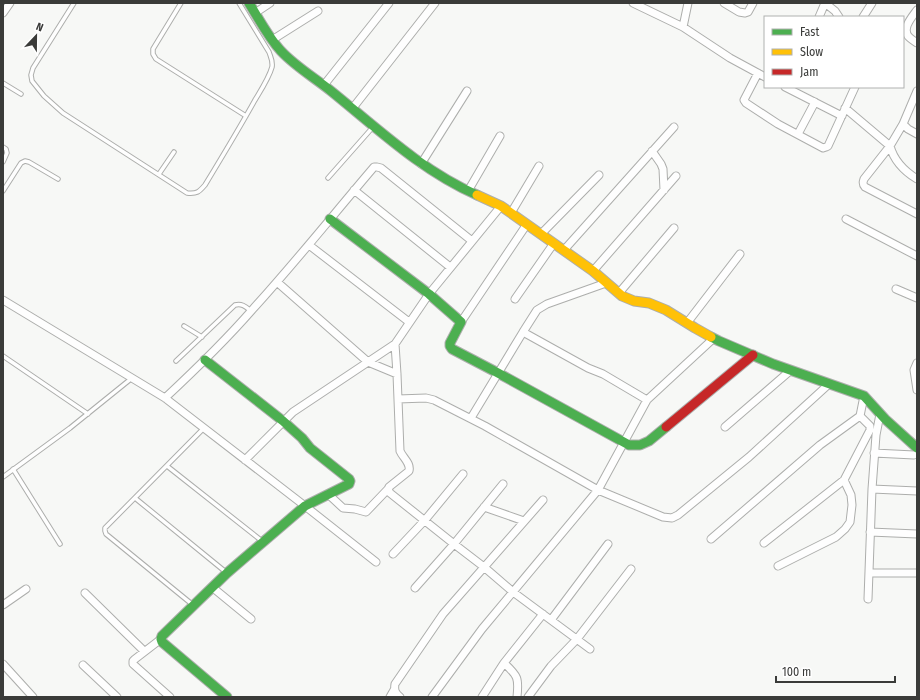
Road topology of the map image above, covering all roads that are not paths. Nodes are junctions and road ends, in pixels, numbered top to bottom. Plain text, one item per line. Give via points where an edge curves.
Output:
1 (10, 3) edge
2 (74, 3) edge
3 (181, 3) edge
4 (240, 3) edge
5 (249, 3) edge
6 (270, 3) edge
7 (388, 3) edge
8 (435, 3) edge
9 (633, 3) edge
10 (688, 3) edge
11 (724, 3) edge
12 (753, 3) edge
13 (825, 3) edge
14 (872, 3) edge
15 (917, 10) edge
16 (318, 11) dead end
17 (3, 13) edge
18 (255, 13) junction
19 (819, 16) edge
20 (838, 16) edge
21 (864, 16) edge
22 (683, 27) junction
23 (272, 40) junction
24 (917, 43) edge
25 (762, 75) edge
26 (3, 83) edge
27 (324, 85) junction
28 (787, 88) edge
29 (855, 88) edge
30 (467, 91) dead end
31 (917, 91) edge
32 (21, 94) dead end
33 (815, 102) junction
34 (845, 108) junction
35 (352, 109) junction
36 (246, 116) junction
37 (842, 116) junction
38 (903, 124) junction
39 (374, 126) junction
40 (674, 127) dead end
41 (798, 134) junction
42 (917, 134) edge
43 (500, 136) dead end
44 (890, 146) junction
45 (3, 147) edge
46 (652, 151) junction
47 (174, 152) dead end
48 (3, 162) edge
49 (421, 164) junction
50 (539, 166) dead end
51 (159, 174) junction
52 (599, 175) dead end
53 (676, 176) dead end
54 (328, 178) dead end
55 (58, 179) dead end
56 (917, 179) edge
57 (354, 190) junction
58 (664, 190) junction
59 (3, 191) edge
60 (468, 191) junction
61 (501, 206) junction
62 (511, 213) junction
63 (917, 214) edge
64 (330, 219) junction
65 (846, 219) dead end
66 (527, 224) junction
67 (674, 228) dead end
68 (541, 234) junction
69 (472, 241) junction
70 (554, 243) junction
71 (308, 245) junction
72 (564, 250) junction
73 (740, 254) dead end
74 (917, 256) edge
75 (450, 267) junction
76 (593, 271) junction
77 (277, 282) junction
78 (606, 283) junction
79 (896, 289) dead end
80 (619, 293) junction
81 (429, 294) junction
82 (917, 298) edge
83 (515, 299) dead end
84 (3, 300) edge
85 (252, 311) junction
86 (409, 322) junction
87 (461, 322) junction
88 (687, 323) junction
89 (184, 326) dead end
90 (523, 332) junction
91 (202, 337) junction
92 (714, 338) junction
93 (395, 344) junction
94 (753, 355) junction
95 (3, 356) edge
96 (204, 360) junction
97 (176, 361) dead end
98 (368, 362) junction
99 (917, 363) edge
100 (791, 370) junction
101 (498, 373) junction
102 (398, 374) junction
103 (132, 378) junction
104 (829, 384) junction
105 (917, 390) edge
106 (864, 396) junction
107 (165, 398) junction
108 (398, 399) junction
109 (647, 400) junction
110 (88, 414) junction
111 (880, 414) junction
112 (860, 416) junction
113 (471, 418) junction
114 (283, 421) junction
115 (725, 427) dead end
116 (204, 428) junction
117 (624, 442) junction
118 (915, 451) edge
119 (874, 453) junction
120 (245, 460) junction
121 (167, 466) junction
122 (14, 469) junction
123 (463, 474) dead end
124 (3, 477) edge
125 (844, 480) junction
126 (503, 484) dead end
127 (388, 489) junction
128 (872, 489) junction
129 (598, 490) junction
130 (917, 491) edge
131 (328, 494) junction
132 (135, 498) junction
133 (543, 500) dead end
134 (305, 506) junction
135 (484, 507) junction
136 (425, 520) junction
137 (524, 521) junction
138 (870, 532) junction
139 (917, 534) edge
140 (712, 538) dead end
141 (262, 542) junction
142 (764, 543) dead end
143 (60, 544) dead end
144 (454, 544) junction
145 (608, 544) dead end
146 (393, 554) dead end
147 (376, 562) dead end
148 (778, 566) dead end
149 (484, 567) junction
150 (631, 569) dead end
151 (227, 573) junction
152 (869, 573) junction
153 (917, 573) edge
154 (212, 587) junction
155 (415, 588) dead end
156 (26, 589) dead end
157 (513, 592) junction
158 (85, 593) dead end
159 (868, 599) dead end
160 (3, 605) edge
161 (193, 605) junction
162 (543, 614) junction
163 (251, 619) dead end
164 (551, 620) junction
165 (161, 639) junction
166 (577, 639) junction
167 (590, 649) dead end
168 (144, 651) junction
169 (504, 663) junction
170 (3, 664) edge
171 (84, 665) dead end
172 (394, 690) junction
173 (33, 697) edge
174 (118, 697) edge
175 (170, 697) edge
176 (227, 697) edge
177 (390, 697) edge
178 (400, 697) edge
179 (432, 697) edge
180 (482, 697) edge
181 (516, 697) edge
182 (528, 697) edge

1 - 17 street
2 - 51 lane via 33,68 32,81 63,113
3 - 36 lane via 153,49 153,54
4 - 36 lane via 273,60 271,71
5 - 18 street
6 - 18 street
7 - 27 street
8 - 35 street
9 - 22 street
10 - 22 street
11 - 12 street via 744,13 748,12
13 - 19 street
13 - 20 street
14 - 21 street
15 - 24 street via 906,28 909,37
16 - 23 street
18 - 23 street
22 - 25 street via 730,58
23 - 27 street via 282,52
25 - 41 street via 744,100 778,124
26 - 32 lane
27 - 35 street
28 - 33 street
29 - 34 street
30 - 49 street
31 - 38 street
33 - 37 street
33 - 41 street
34 - 37 street
34 - 44 street
35 - 39 street
36 - 51 lane via 199,192 187,193
37 - 41 street via 826,147 823,148
38 - 42 street
38 - 44 street
39 - 49 street
39 - 54 lane
40 - 46 street
43 - 60 street
44 - 56 street via 897,162
44 - 63 street via 864,179 863,186
45 - 48 lane via 8,153
46 - 58 street via 661,164
46 - 72 street
47 - 51 lane
49 - 60 street
50 - 62 street
52 - 68 street
53 - 58 street
55 - 59 lane via 25,162 21,163
57 - 64 street
57 - 69 street via 377,166
57 - 75 street
58 - 76 street
60 - 61 street
61 - 62 street
61 - 69 street
62 - 66 street
64 - 71 street
64 - 81 street
65 - 74 street
66 - 68 street
66 - 87 street
67 - 80 street
68 - 70 street
69 - 75 street
70 - 72 street
70 - 83 street
71 - 77 street
71 - 86 street
72 - 76 street
73 - 88 street
75 - 81 street
76 - 78 street
77 - 85 street
77 - 98 street
78 - 80 street
78 - 90 street via 541,307
79 - 82 street
80 - 88 street via 634,301 650,303 666,310
81 - 86 street
81 - 87 street
84 - 103 street
85 - 91 lane via 240,304 236,305
85 - 96 street
86 - 93 street
87 - 101 street via 450,343 452,349
88 - 92 street
89 - 91 lane
90 - 101 street
90 - 109 street
91 - 97 lane
92 - 94 street
92 - 109 street
93 - 98 street
93 - 102 street
94 - 100 street
94 - 117 street via 649,441 640,445 629,445
95 - 110 lane
96 - 107 street
96 - 114 street
98 - 102 street
98 - 114 street
99 - 105 street via 914,370
100 - 104 street
100 - 115 street
101 - 113 street
101 - 117 street
102 - 108 street
103 - 107 street
103 - 110 lane
104 - 106 street
104 - 129 street via 749,457 672,518 663,517
106 - 111 street
106 - 112 street
107 - 116 street
108 - 113 street via 434,400
108 - 127 street via 400,451 410,468
109 - 117 street
110 - 122 lane
111 - 118 street
111 - 119 street
112 - 125 street via 870,426 870,430
112 - 140 street via 820,444
113 - 129 street
114 - 120 street
114 - 131 street via 316,454 349,479 349,484
116 - 120 street
116 - 121 lane
117 - 129 street
118 - 119 street
119 - 128 street
120 - 134 street
121 - 132 lane
121 - 141 lane
122 - 124 lane
122 - 143 lane
123 - 136 street
125 - 142 street
125 - 148 street via 851,495 852,505 850,522 845,530
126 - 135 street
127 - 131 street via 366,512 343,508
127 - 136 street
128 - 130 street
128 - 138 street
129 - 157 street
131 - 134 street
132 - 151 lane
132 - 161 lane via 106,528 106,534
133 - 137 street
134 - 141 street
134 - 147 street
135 - 137 street
135 - 144 street
136 - 144 street
136 - 146 street
137 - 149 street
138 - 139 street
138 - 152 street
141 - 151 street
144 - 149 street
144 - 155 street
145 - 164 street
149 - 157 street
149 - 172 street via 443,614 395,684
150 - 166 street
151 - 154 street
152 - 153 street
152 - 159 street
154 - 161 street
154 - 163 street
156 - 160 street
157 - 162 street
157 - 179 street
158 - 168 street
161 - 165 street
162 - 164 street
162 - 169 street
164 - 166 street
165 - 168 street
165 - 176 street
166 - 167 street
166 - 182 street
168 - 175 street via 135,658 133,664
169 - 180 street
169 - 181 street via 518,679
170 - 173 street
171 - 174 street
172 - 177 street
172 - 178 street

